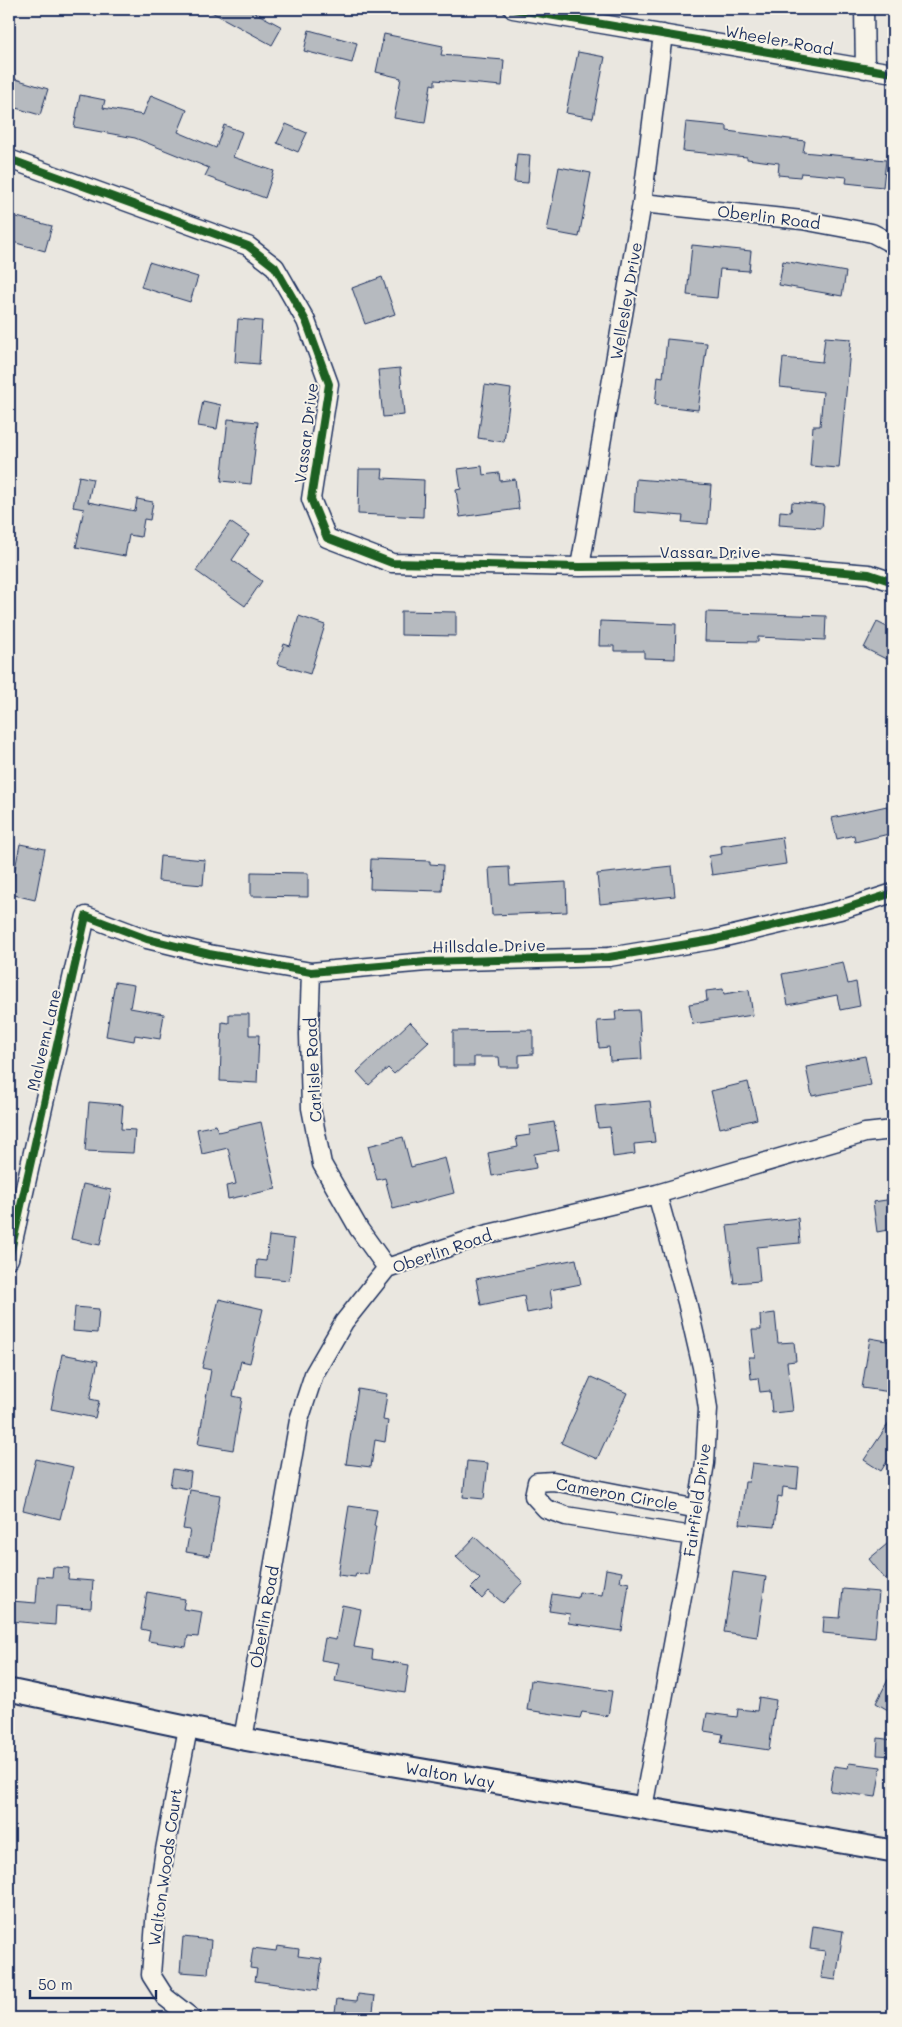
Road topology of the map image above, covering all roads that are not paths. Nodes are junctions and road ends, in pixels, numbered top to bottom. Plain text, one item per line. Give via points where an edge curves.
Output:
1 (513, 9) edge
2 (864, 9) edge
3 (663, 34) junction
4 (865, 69) junction
5 (893, 73) edge
6 (9, 159) edge
7 (642, 203) junction
8 (893, 244) edge
9 (580, 567) junction
10 (893, 582) edge
11 (893, 893) edge
12 (86, 916) joint
13 (310, 972) junction
14 (893, 1130) edge
15 (657, 1194) junction
16 (9, 1259) edge
17 (387, 1268) junction
18 (698, 1509) junction
19 (693, 1536) junction
20 (9, 1690) edge
21 (188, 1728) junction
22 (243, 1739) junction
23 (643, 1808) junction
24 (893, 1851) edge
25 (192, 2018) edge

1 - 3 street, Wheeler Road
2 - 4 street
3 - 4 street, Wheeler Road
3 - 7 street, Wellesley Drive
4 - 5 street, Wheeler Road
6 - 9 street, Vassar Drive via 248,246 275,267 306,321 329,384 311,499 327,538 392,563
7 - 8 street, Oberlin Road via 802,220 872,233
7 - 9 street, Wellesley Drive
9 - 10 street, Vassar Drive via 759,564 869,574
11 - 13 street, Hillsdale Drive via 840,910 712,940 609,957 426,962
12 - 13 street, Hillsdale Drive via 165,944
12 - 16 street, Malvern Lane
13 - 17 street, Carlisle Road via 311,1108 322,1164 359,1228
14 - 15 street, Oberlin Road via 865,1133
15 - 17 street, Oberlin Road via 484,1235
15 - 18 street, Fairfield Drive via 687,1302 708,1409
17 - 22 street, Oberlin Road via 344,1322 314,1374 299,1420
18 - 19 street, Fairfield Drive
18 - 19 street, Cameron Circle via 553,1481 537,1482 534,1496 546,1509 566,1516
19 - 23 street, Fairfield Drive
20 - 21 main road, Walton Way
21 - 22 main road, Walton Way
21 - 25 street, Walton Woods Court via 156,1909 151,1975 165,1998
22 - 23 main road, Walton Way
23 - 24 main road, Walton Way

